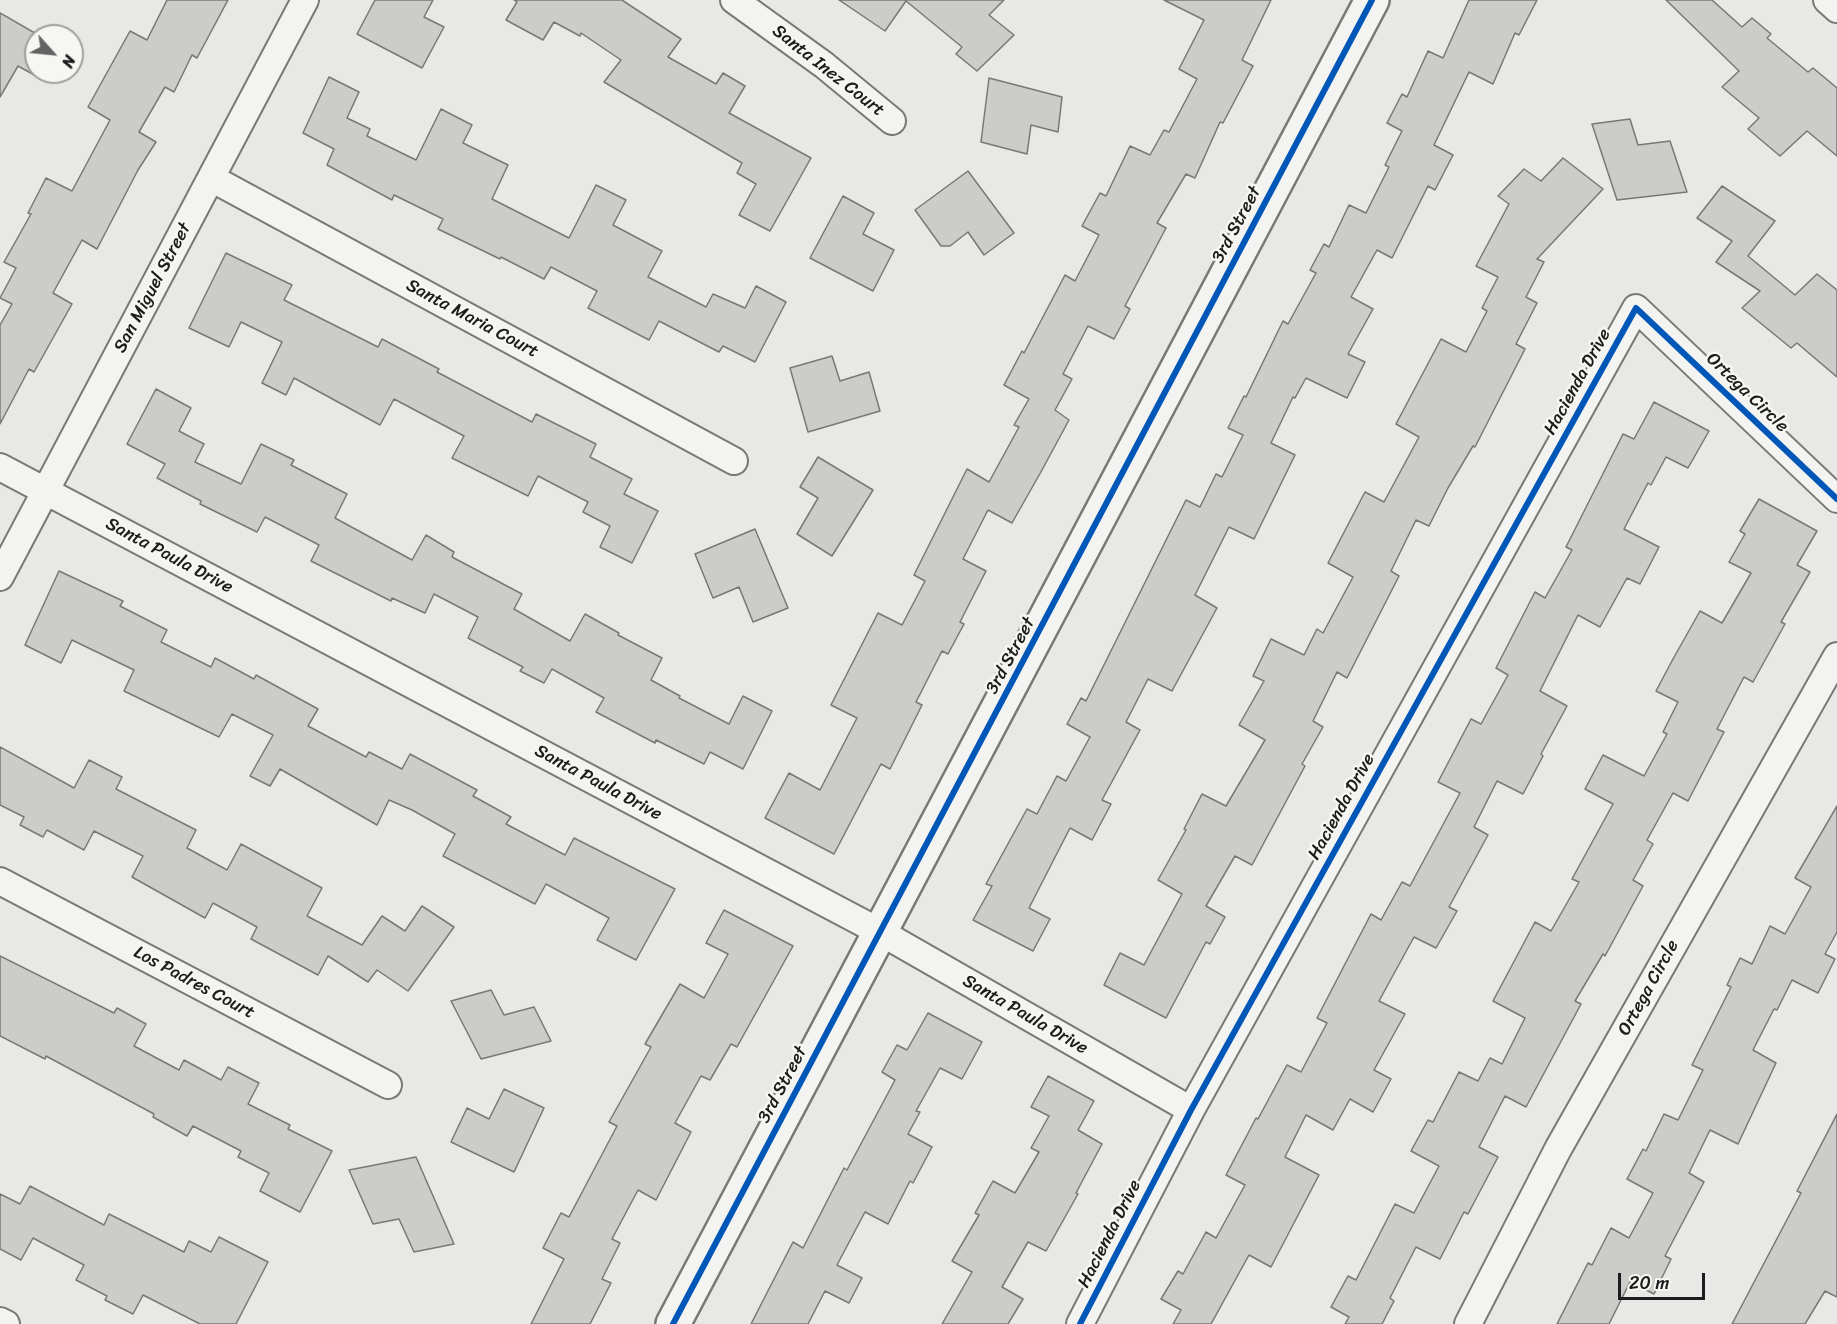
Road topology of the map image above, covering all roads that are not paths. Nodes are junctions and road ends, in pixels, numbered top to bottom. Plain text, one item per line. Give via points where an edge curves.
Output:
1 (305, 0) edge
2 (734, 0) edge
3 (1372, 0) edge
4 (1827, 0) edge
5 (1837, 9) edge
6 (892, 121) dead end
7 (211, 177) junction
8 (1636, 308) joint
9 (734, 461) dead end
10 (0, 467) edge
11 (45, 491) junction
12 (1837, 499) edge
13 (0, 577) edge
14 (1837, 656) edge
15 (0, 881) edge
16 (882, 933) junction
17 (388, 1085) dead end
18 (1191, 1110) junction
19 (0, 1321) edge
20 (6, 1324) edge
21 (673, 1324) edge
22 (1080, 1324) edge
23 (1468, 1324) edge

1 - 7 street, San Miguel Street
2 - 6 street, Santa Inez Court via 824,65
3 - 16 street, 3rd Street
4 - 5 street
7 - 9 street, Santa Maria Court
7 - 11 street, San Miguel Street
8 - 12 street, Ortega Circle
8 - 18 street, Hacienda Drive
10 - 11 street, Santa Paula Drive
11 - 13 street, San Miguel Street
11 - 16 street, Santa Paula Drive
14 - 23 street, Ortega Circle via 1558,1149
15 - 17 street, Los Padres Court
16 - 18 street, Santa Paula Drive
16 - 21 street, 3rd Street
18 - 22 street, Hacienda Drive
19 - 20 street

